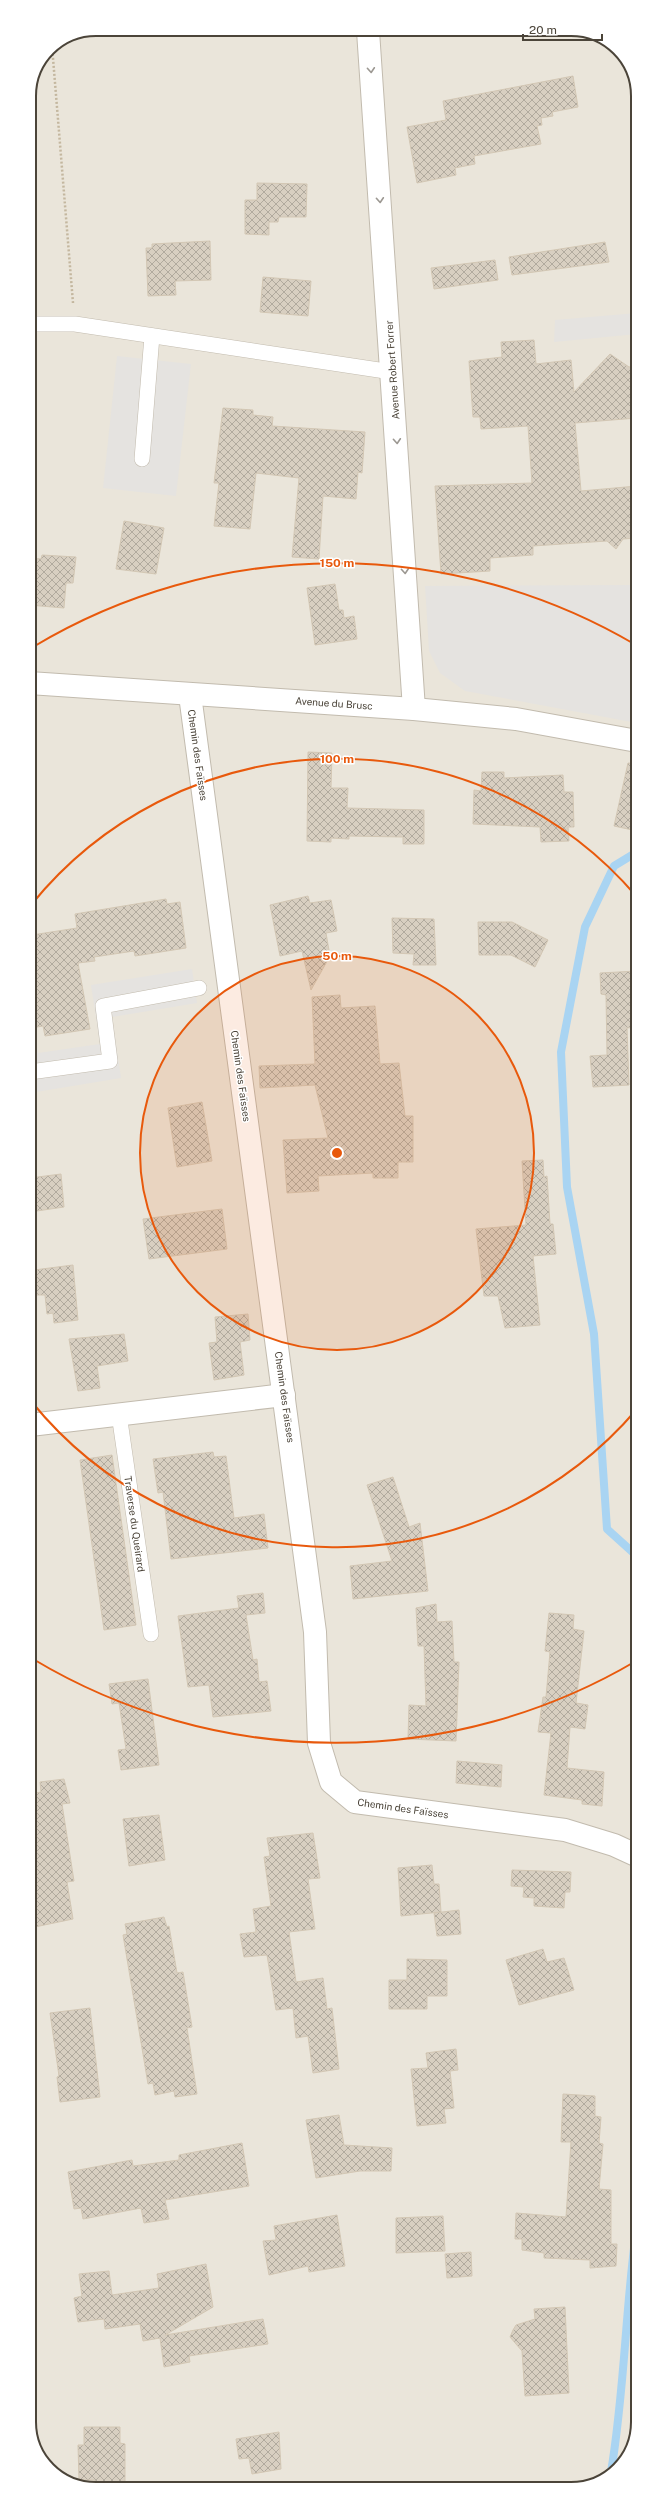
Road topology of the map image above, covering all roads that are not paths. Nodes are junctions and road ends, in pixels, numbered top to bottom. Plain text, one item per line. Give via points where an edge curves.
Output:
1 (368, 36) edge
2 (36, 324) edge
3 (152, 336) junction
4 (392, 372) junction
5 (142, 459) dead end
6 (36, 684) edge
7 (190, 695) junction
8 (414, 709) junction
9 (631, 740) edge
10 (199, 988) dead end
11 (36, 1071) edge
12 (284, 1395) junction
13 (119, 1414) junction
14 (36, 1424) edge
15 (151, 1634) dead end
16 (631, 1853) edge

1 -> 4 street, Avenue Robert Forrer
2 - 3 lane via 75,324
3 - 4 lane
3 - 5 lane
4 -> 8 street, Avenue Robert Forrer
6 - 7 street, Avenue du Brusc
7 - 8 street, Avenue du Brusc
7 - 12 street, Chemin des Faïsses
8 - 9 street, Avenue du Brusc via 516,719
10 - 11 lane via 103,1006 110,1062
12 - 13 street
12 - 16 street, Chemin des Faïsses via 315,1632 319,1743 331,1782 355,1802 565,1830
13 - 14 street
13 - 15 lane, Traverse du Queirard

